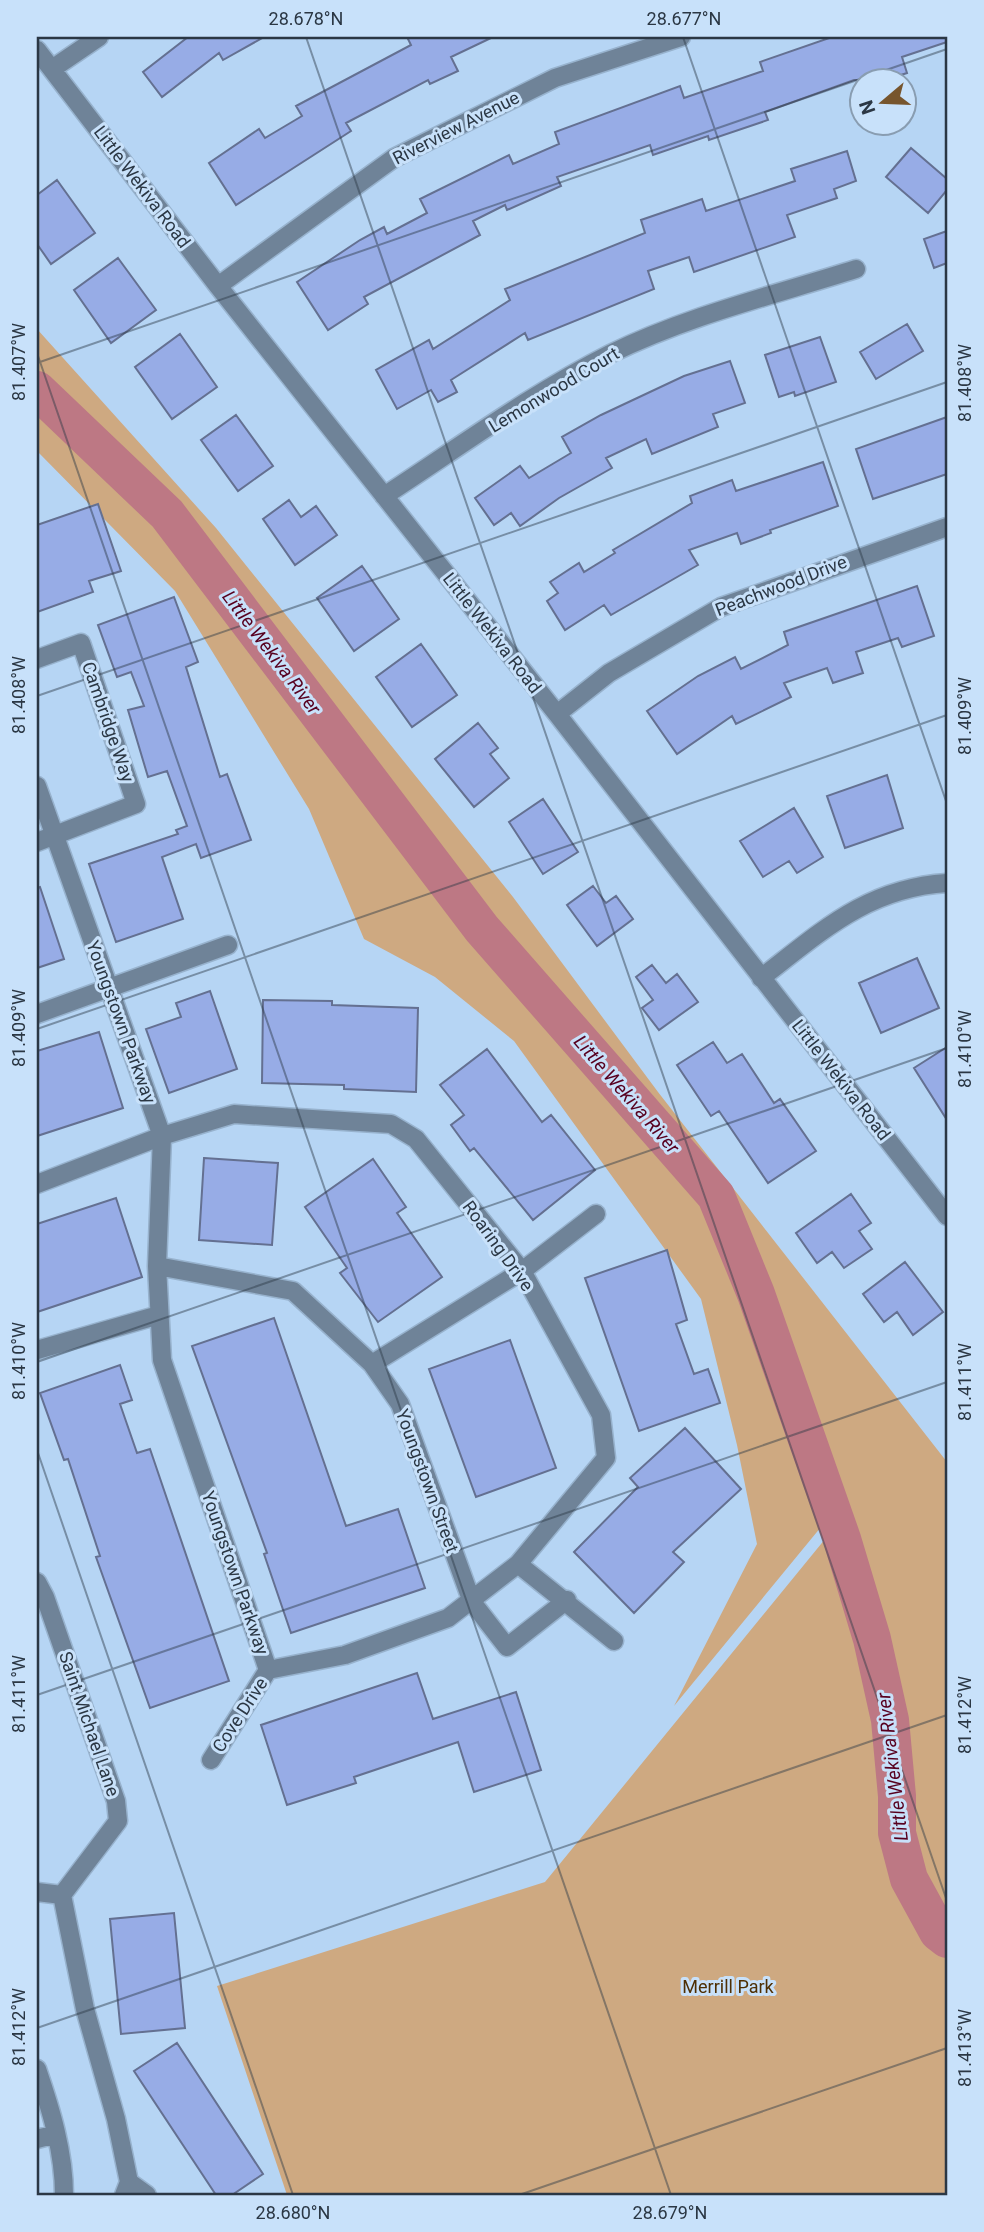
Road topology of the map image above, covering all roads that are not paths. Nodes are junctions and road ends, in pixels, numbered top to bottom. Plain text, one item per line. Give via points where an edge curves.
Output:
1 (99, 37) edge
2 (681, 37) edge
3 (37, 50) edge
4 (52, 69) junction
5 (856, 269) dead end
6 (218, 286) junction
7 (384, 496) junction
8 (947, 527) edge
9 (37, 659) edge
10 (557, 714) junction
11 (37, 786) edge
12 (55, 833) junction
13 (37, 842) edge
14 (947, 883) edge
15 (228, 945) dead end
16 (761, 978) junction
17 (107, 989) junction
18 (37, 1014) edge
19 (162, 1136) junction
20 (37, 1184) edge
21 (596, 1214) dead end
22 (947, 1216) edge
23 (157, 1266) junction
24 (522, 1271) junction
25 (159, 1315) junction
26 (37, 1350) edge
27 (372, 1364) junction
28 (518, 1564) junction
29 (37, 1582) edge
30 (566, 1600) junction
31 (472, 1602) junction
32 (614, 1641) dead end
33 (268, 1670) junction
34 (211, 1760) dead end
35 (37, 1892) edge
36 (62, 1895) junction
37 (37, 2069) edge
38 (56, 2134) junction
39 (37, 2139) edge
40 (127, 2189) edge
41 (64, 2195) edge
42 (147, 2195) edge

1 - 4 street
2 - 6 street, Riverview Avenue via 555,78 394,158
3 - 4 street, Little Wekiva Road
4 - 6 street, Little Wekiva Road
5 - 7 street, Lemonwood Court via 693,320 610,354
6 - 7 street, Little Wekiva Road
7 - 10 street, Little Wekiva Road
8 - 10 street, Peachwood Drive via 721,607 609,673
9 - 12 street, Cambridge Way via 82,643 136,804
10 - 16 street, Little Wekiva Road
11 - 12 street, Youngstown Parkway
12 - 13 street
12 - 17 street, Youngstown Parkway
14 - 16 street via 922,884 875,897 841,916
15 - 17 street
16 - 22 street, Little Wekiva Road
17 - 18 street
17 - 19 street, Youngstown Parkway
19 - 20 street, Roaring Drive
19 - 23 street, Youngstown Parkway
19 - 24 street, Roaring Drive via 234,1114 391,1124 416,1139
21 - 24 street
23 - 25 street, Youngstown Parkway
23 - 27 street via 293,1291
24 - 27 street
24 - 28 street, Roaring Drive via 601,1415 606,1458
25 - 26 street
25 - 33 street, Youngstown Parkway via 162,1360
27 - 31 street, Youngstown Street via 400,1404
28 - 30 street
28 - 31 street, Roaring Drive
29 - 36 street, Saint Michael Lane via 116,1801 118,1821
30 - 31 street, Youngstown Street via 507,1647
30 - 32 street
31 - 33 street, Youngstown Parkway via 448,1618 345,1655
33 - 34 street, Cove Drive
35 - 36 street
36 - 40 street via 85,2009 116,2119
37 - 38 street
38 - 39 street
38 - 41 street
40 - 42 street

